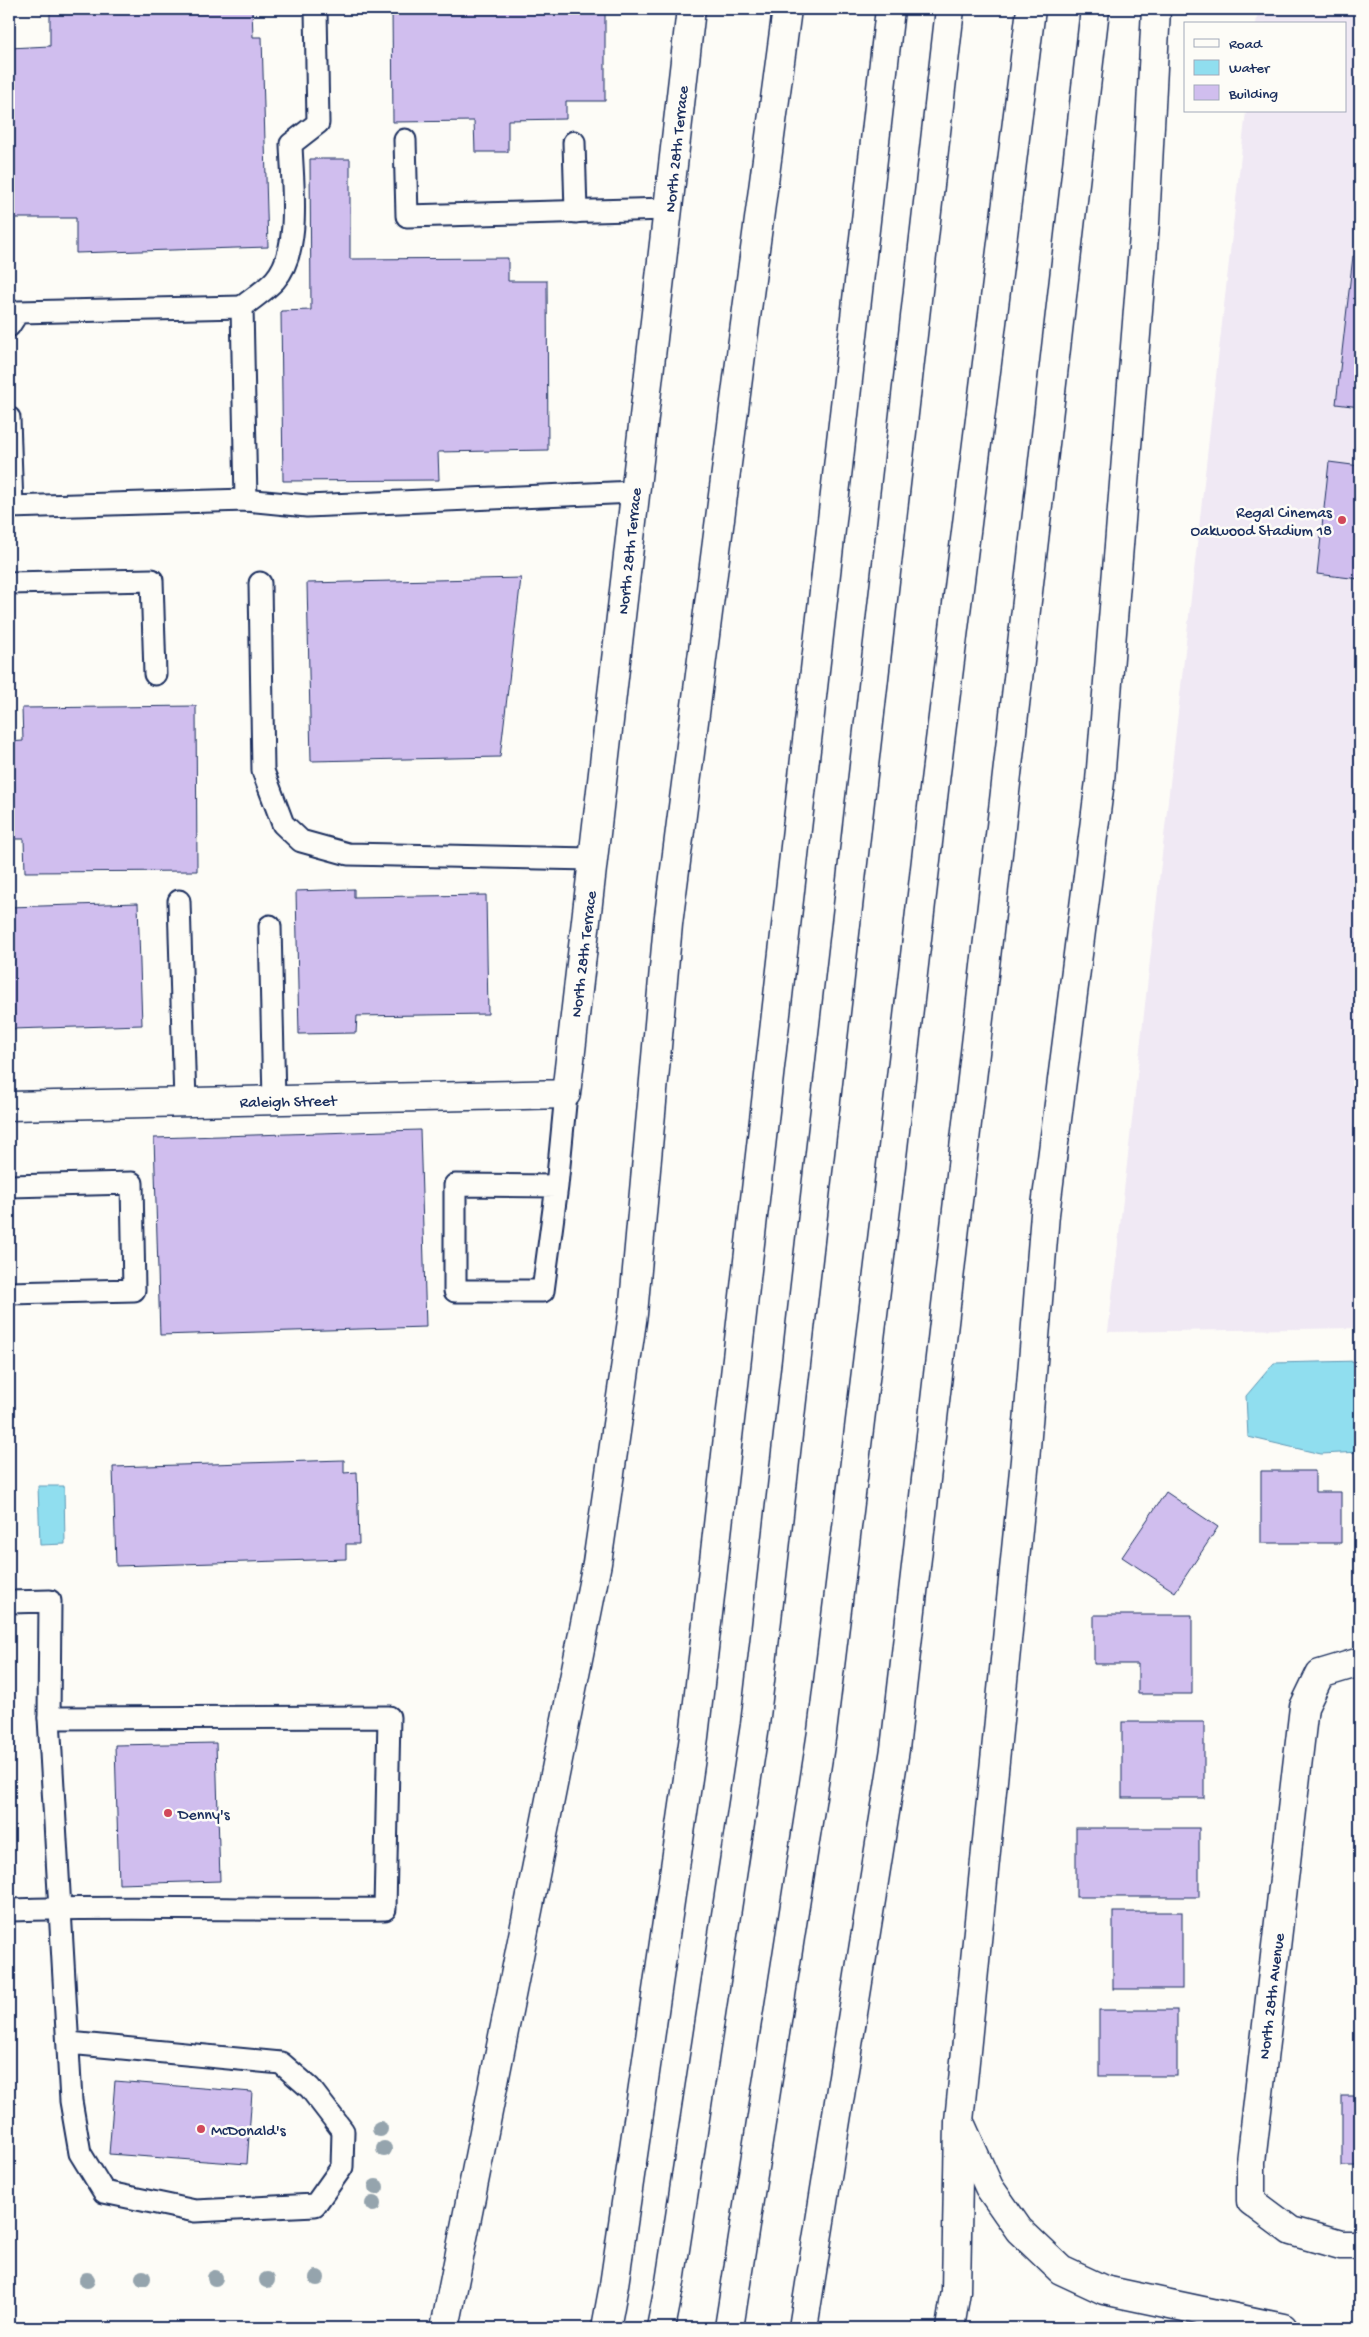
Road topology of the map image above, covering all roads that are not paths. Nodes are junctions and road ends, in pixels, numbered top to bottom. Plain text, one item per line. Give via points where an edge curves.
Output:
1 (316, 9) edge
2 (690, 9) edge
3 (788, 9) edge
4 (890, 9) edge
5 (950, 9) edge
6 (1032, 9) edge
7 (1095, 9) edge
8 (1156, 9) edge
9 (405, 140) dead end
10 (574, 142) dead end
11 (668, 209) junction
12 (576, 212) junction
13 (242, 307) junction
14 (9, 326) edge
15 (9, 418) edge
16 (635, 492) junction
17 (246, 500) junction
18 (11, 507) edge
19 (9, 583) edge
20 (260, 583) dead end
21 (155, 674) dead end
22 (593, 859) junction
23 (179, 901) dead end
24 (270, 926) dead end
25 (566, 1094) junction
26 (274, 1100) junction
27 (185, 1102) junction
28 (9, 1106) edge
29 (9, 1186) edge
30 (557, 1186) junction
31 (9, 1293) edge
32 (9, 1602) edge
33 (1360, 1662) edge
34 (48, 1718) junction
35 (60, 1908) junction
36 (9, 1910) edge
37 (69, 2043) junction
38 (960, 2120) junction
39 (1360, 2245) edge
40 (445, 2328) edge
41 (606, 2328) edge
42 (661, 2328) edge
43 (729, 2328) edge
44 (804, 2328) edge
45 (950, 2328) edge
46 (1283, 2328) edge

1 - 13 lane via 318,123 291,144 293,239 276,279
2 - 11 main road, North 28th Terrace
3 - 40 main road via 668,924 633,1314 597,1563
4 - 41 main road via 694,1737
5 - 42 main road via 755,1725
6 - 43 main road via 822,1732
7 - 44 main road via 895,1749
8 - 38 main road via 1145,222 1100,781 1045,1214 1026,1460
9 - 12 lane via 407,216
10 - 12 lane
11 - 12 lane
11 - 16 main road, North 28th Terrace
13 - 14 lane via 18,312
13 - 17 lane
15 - 18 lane
16 - 17 lane via 307,506
16 - 22 main road, North 28th Terrace
17 - 18 lane
19 - 21 lane via 152,580
20 - 22 lane via 263,771 283,824 301,841 348,854
22 - 25 main road, North 28th Terrace
23 - 27 lane
24 - 26 lane
25 - 26 main road, Raleigh Street
25 - 30 lane
26 - 27 main road, Raleigh Street
27 - 28 main road, Raleigh Street
29 - 31 lane via 132,1183 134,1290
30 - 30 lane via 455,1185 455,1291 543,1291
32 - 34 lane via 50,1601
33 - 39 main road, North 28th Avenue via 1320,1674 1304,1707 1251,2162 1251,2201 1290,2231 1341,2245
34 - 35 lane
34 - 35 lane via 389,1717 385,1909
35 - 36 lane
35 - 37 lane
37 - 37 lane via 70,2101 80,2153 104,2192 195,2211 315,2205 342,2167 343,2131 310,2088 281,2063
38 - 45 main road via 956,2291
38 - 46 main road via 989,2187 1019,2230 1061,2270 1104,2290

